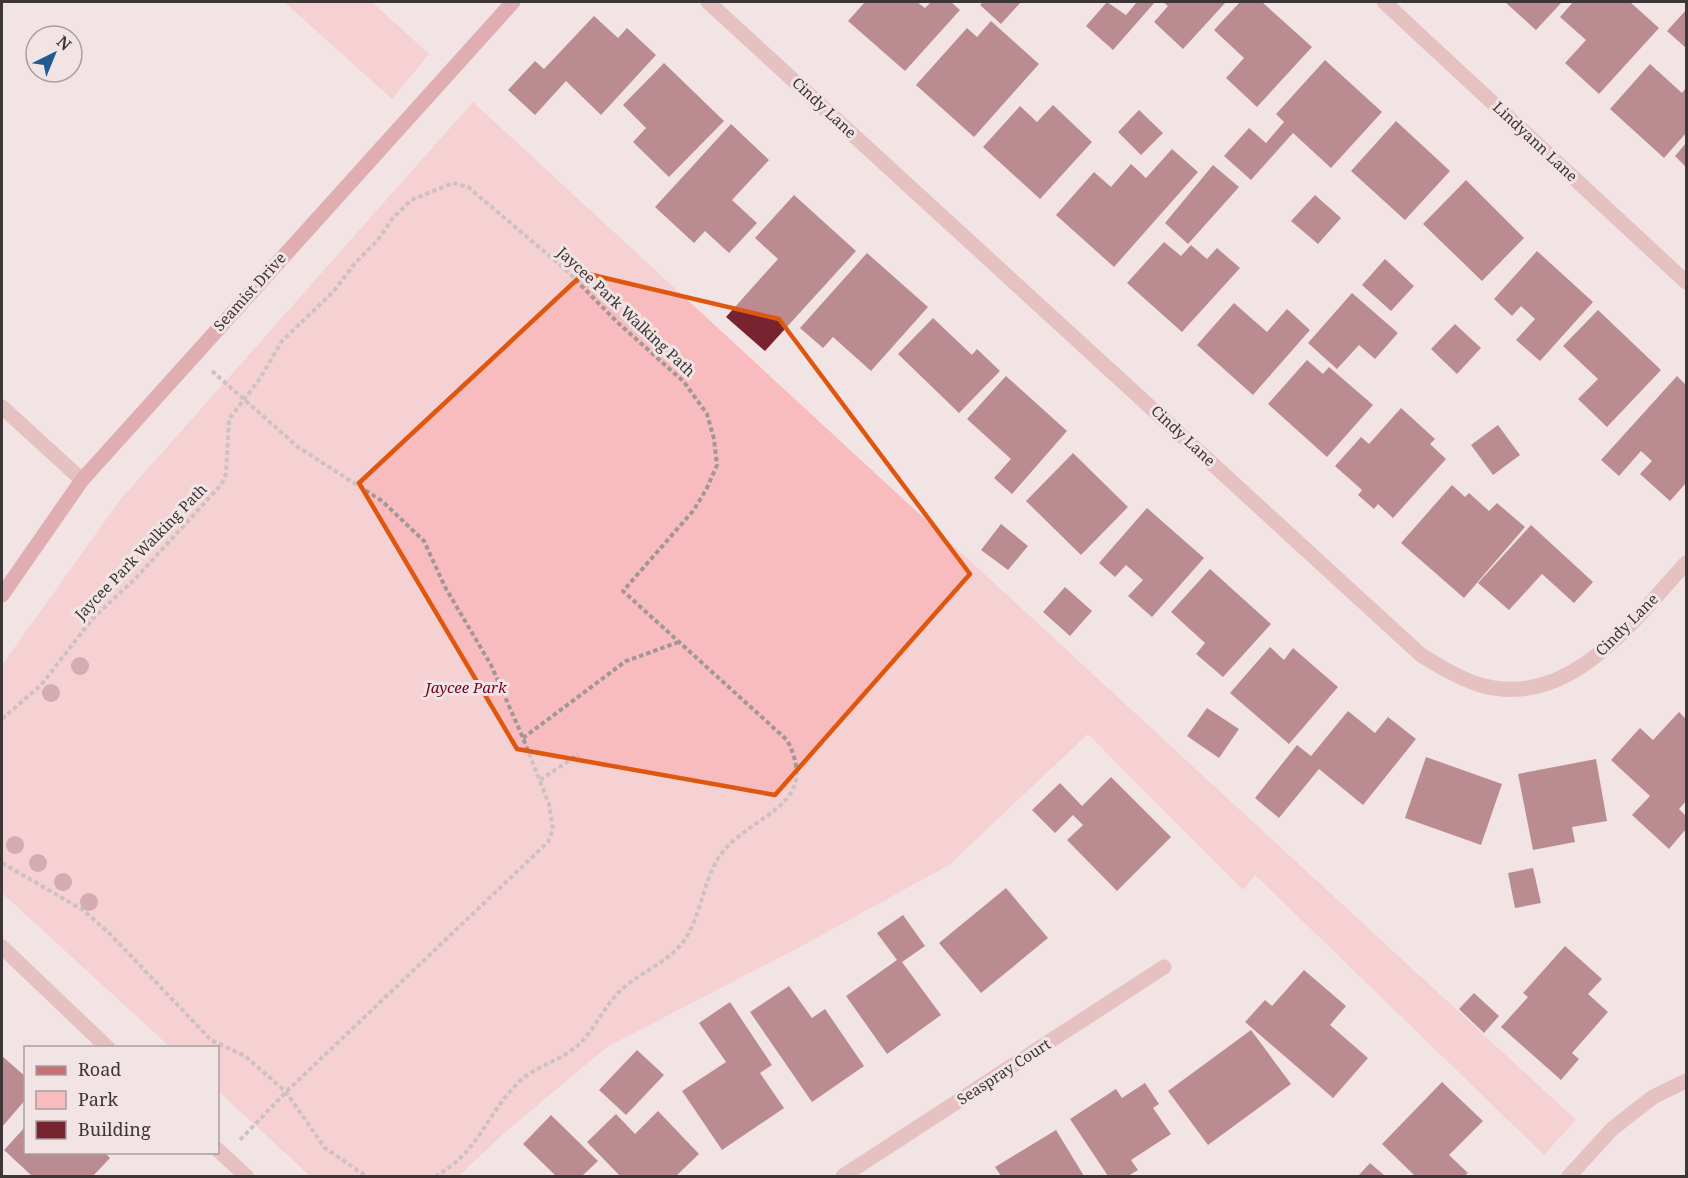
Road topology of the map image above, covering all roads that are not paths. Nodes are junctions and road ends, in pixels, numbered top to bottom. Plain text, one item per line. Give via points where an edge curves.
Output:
1 (513, 2) edge
2 (708, 2) edge
3 (1384, 2) edge
4 (1686, 282) edge
5 (2, 407) edge
6 (82, 480) junction
7 (1686, 563) edge
8 (2, 595) edge
9 (2, 947) edge
10 (1164, 967) dead end
11 (107, 1046) edge
12 (1686, 1081) edge
13 (221, 1153) edge
14 (246, 1176) edge
15 (843, 1176) edge
16 (1569, 1176) edge

1 - 6 street, Seamist Drive
2 - 7 street, Cindy Lane via 1412,647 1450,673 1502,688 1525,687 1572,673 1618,639
3 - 4 street, Lindyann Lane
5 - 6 street
6 - 8 street, Seamist Drive
9 - 11 street
10 - 15 street, Seaspray Court
12 - 16 street via 1653,1096 1612,1130
13 - 14 street

